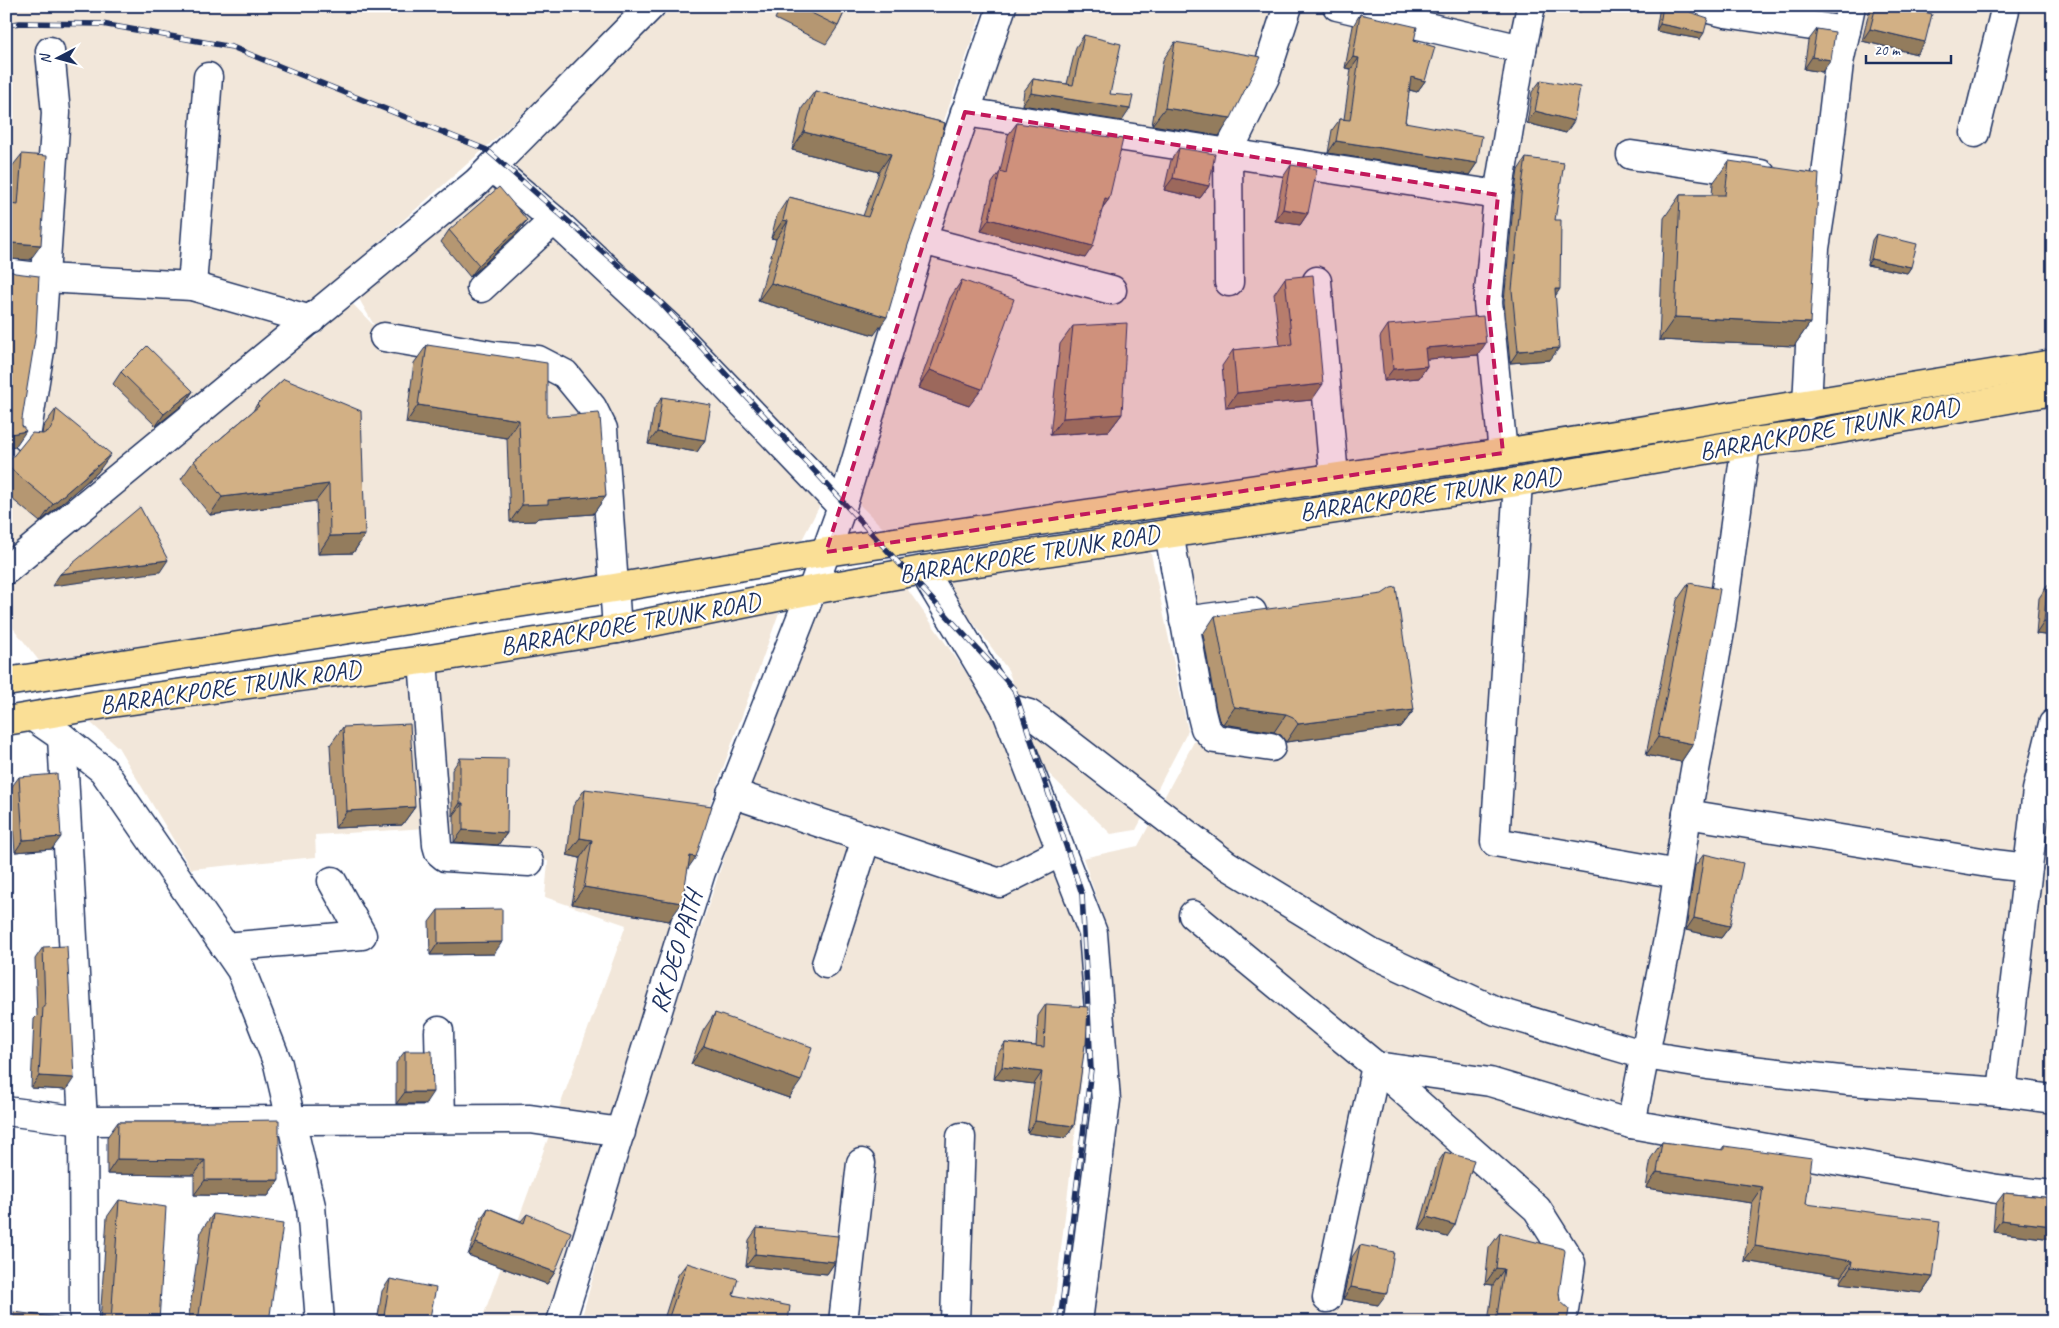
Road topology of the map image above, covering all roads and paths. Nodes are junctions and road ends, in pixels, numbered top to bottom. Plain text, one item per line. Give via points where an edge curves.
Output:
1 (651, 6) edge
2 (1288, 6) edge
3 (1337, 6) edge
4 (1531, 6) edge
5 (1696, 6) edge
6 (2006, 6) edge
7 (998, 7) edge
8 (1849, 19) edge
9 (1522, 48) junction
10 (50, 51) dead end
11 (208, 77) dead end
12 (965, 112) junction
13 (1974, 133) dead end
14 (1228, 153) junction
15 (1631, 155) dead end
16 (492, 167) junction
17 (1825, 184) junction
18 (1498, 195) junction
19 (554, 220) junction
20 (922, 240) junction
21 (6, 273) edge
22 (45, 278) junction
23 (1317, 281) dead end
24 (1229, 282) dead end
25 (192, 286) junction
26 (481, 288) dead end
27 (1112, 290) dead end
28 (311, 320) junction
29 (384, 336) dead end
30 (2053, 364) edge
31 (2053, 391) edge
32 (1807, 405) junction
33 (26, 438) edge
34 (1746, 443) junction
35 (1503, 453) junction
36 (1334, 477) junction
37 (1518, 482) junction
38 (842, 507) junction
39 (1169, 532) junction
40 (826, 552) junction
41 (6, 570) edge
42 (923, 570) junction
43 (614, 588) junction
44 (812, 590) junction
45 (1281, 608) edge
46 (1184, 621) junction
47 (617, 629) junction
48 (423, 660) junction
49 (6, 682) edge
50 (1005, 707) junction
51 (33, 717) junction
52 (6, 720) edge
53 (2053, 724) edge
54 (62, 737) junction
55 (1271, 747) dead end
56 (731, 793) junction
57 (1687, 814) junction
58 (866, 839) junction
59 (1061, 852) junction
60 (529, 862) dead end
61 (2028, 868) junction
62 (1678, 874) junction
63 (332, 881) dead end
64 (1193, 914) dead end
65 (225, 947) junction
66 (826, 964) dead end
67 (439, 1031) dead end
68 (1645, 1055) junction
69 (1376, 1066) junction
70 (2002, 1092) junction
71 (2053, 1099) edge
72 (6, 1111) edge
73 (441, 1119) junction
74 (291, 1120) junction
75 (83, 1121) junction
76 (1631, 1124) junction
77 (621, 1132) junction
78 (961, 1137) dead end
79 (861, 1163) dead end
80 (2053, 1195) edge
81 (1327, 1298) dead end
82 (1564, 1310) edge
83 (72, 1321) edge
84 (320, 1322) edge
85 (562, 1322) edge
86 (843, 1322) edge
87 (955, 1322) edge
88 (1078, 1322) edge

1 - 16 street
2 - 14 street via 1265,77
3 - 9 street
4 - 9 street
5 - 8 street via 1725,13
6 - 13 street
7 - 12 street, RK DEO PATH
8 - 17 street via 1839,63
9 - 18 street
10 - 22 street via 56,113
11 - 25 street
12 - 14 street
12 - 20 street, RK DEO PATH
14 - 18 street
14 - 24 street
15 - 17 street
16 - 19 street
16 - 28 street
17 - 32 street via 1815,248
18 - 35 street via 1488,302
19 - 26 street
19 - 38 street via 675,333
20 - 27 street
20 - 38 street, RK DEO PATH
21 - 22 street
22 - 25 street
22 - 33 street via 40,350
23 - 36 street
25 - 28 street
28 - 41 street
29 - 43 street via 496,356 538,360 565,374 592,407 603,429
30 - 32 main road, BARRACKPORE TRUNK ROAD
31 - 34 main road, BARRACKPORE TRUNK ROAD
32 - 35 main road, BARRACKPORE TRUNK ROAD
34 - 37 main road, BARRACKPORE TRUNK ROAD
34 - 57 street via 1721,626
35 - 36 main road, BARRACKPORE TRUNK ROAD
36 - 40 main road, BARRACKPORE TRUNK ROAD
37 - 39 main road, BARRACKPORE TRUNK ROAD
37 - 62 street via 1495,842
38 - 40 street, RK DEO PATH
39 - 42 main road, BARRACKPORE TRUNK ROAD
39 - 46 street
40 - 43 main road, BARRACKPORE TRUNK ROAD
40 - 44 street, RK DEO PATH
42 - 44 main road, BARRACKPORE TRUNK ROAD
42 - 50 street
43 - 47 street
43 - 49 main road, BARRACKPORE TRUNK ROAD
44 - 47 main road, BARRACKPORE TRUNK ROAD
44 - 56 street, RK DEO PATH
45 - 46 street
46 - 55 street via 1205,728 1215,739
47 - 48 main road, BARRACKPORE TRUNK ROAD
48 - 51 main road, BARRACKPORE TRUNK ROAD via 111,703
48 - 60 street via 439,852 444,857
50 - 59 street
50 - 68 street via 1034,717 1228,865 1371,953 1496,1011
51 - 52 main road, BARRACKPORE TRUNK ROAD
51 - 54 street
53 - 61 street via 2038,790
54 - 65 street via 103,770
54 - 75 street
56 - 58 street
56 - 77 street, RK DEO PATH via 701,872
57 - 61 street
57 - 62 street
58 - 59 street via 1000,883
58 - 66 street
59 - 88 street via 1094,933 1106,1100
61 - 70 street
62 - 68 street
63 - 65 street via 362,935
64 - 69 street
65 - 74 street via 240,970 278,1064
67 - 73 street
68 - 70 street via 1849,1081
68 - 76 street
69 - 76 street via 1490,1082
69 - 81 street
69 - 82 street via 1537,1209 1570,1263
70 - 71 street
72 - 75 street
73 - 74 street
73 - 77 street via 530,1119
74 - 75 street
74 - 84 street via 311,1206
75 - 83 street
76 - 80 street via 1997,1189
77 - 85 street, RK DEO PATH
78 - 87 street
79 - 86 street

